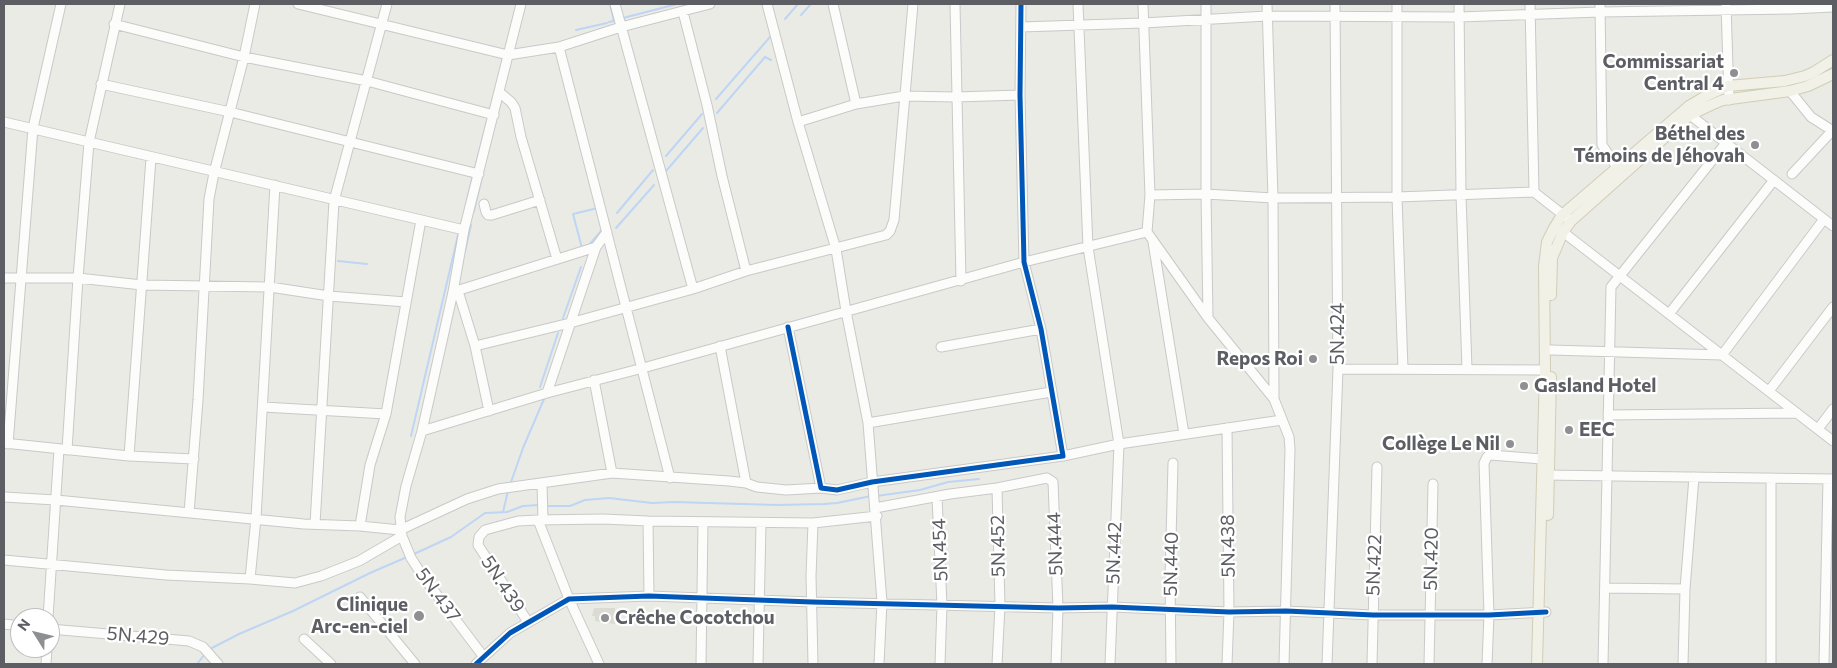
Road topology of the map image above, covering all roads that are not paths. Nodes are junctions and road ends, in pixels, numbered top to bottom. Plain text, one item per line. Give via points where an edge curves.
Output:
1 (61, 4) edge
2 (120, 4) edge
3 (255, 4) edge
4 (298, 4) edge
5 (387, 4) edge
6 (521, 4) edge
7 (615, 4) edge
8 (710, 4) edge
9 (768, 4) edge
10 (833, 4) edge
11 (913, 4) edge
12 (955, 4) edge
13 (1021, 4) edge
14 (1078, 4) edge
15 (1143, 4) edge
16 (1206, 4) edge
17 (1267, 4) edge
18 (1334, 4) edge
19 (1396, 4) edge
20 (1459, 4) edge
21 (1530, 4) edge
22 (1726, 7) edge
23 (1791, 7) edge
24 (1833, 7) edge
25 (1600, 8) edge
26 (1668, 8) edge
27 (683, 12) junction
28 (1530, 14) junction
29 (1267, 16) junction
30 (1335, 17) junction
31 (1459, 17) junction
32 (1397, 18) junction
33 (1207, 19) junction
34 (1143, 23) junction
35 (114, 24) junction
36 (382, 24) junction
37 (1079, 25) junction
38 (621, 27) junction
39 (1021, 27) junction
40 (560, 47) junction
41 (508, 55) junction
42 (244, 56) junction
43 (1833, 60) edge
44 (1833, 74) edge
45 (367, 81) junction
46 (101, 84) junction
47 (1728, 86) junction
48 (1790, 91) junction
49 (499, 92) junction
50 (1020, 95) junction
51 (904, 96) junction
52 (956, 97) junction
53 (1729, 100) junction
54 (856, 104) junction
55 (230, 112) junction
56 (494, 115) junction
57 (1690, 116) junction
58 (4, 122) edge
59 (798, 122) junction
60 (33, 128) junction
61 (1833, 131) edge
62 (351, 141) junction
63 (89, 142) junction
64 (1726, 142) junction
65 (151, 158) junction
66 (1620, 172) junction
67 (214, 173) junction
68 (479, 174) junction
69 (1792, 174) dead end
70 (1774, 180) junction
71 (275, 185) junction
72 (1534, 192) junction
73 (1206, 194) junction
74 (1150, 195) junction
75 (1338, 196) junction
76 (1397, 196) junction
77 (1461, 196) junction
78 (1274, 198) junction
79 (540, 200) junction
80 (334, 201) junction
81 (484, 204) dead end
82 (1562, 215) junction
83 (1824, 219) junction
84 (421, 220) junction
85 (1570, 221) junction
86 (1833, 226) edge
87 (464, 230) junction
88 (608, 232) junction
89 (1563, 232) junction
90 (1150, 236) junction
91 (596, 247) junction
92 (1088, 247) junction
93 (836, 249) junction
94 (558, 259) junction
95 (1024, 262) junction
96 (746, 271) junction
97 (1620, 276) junction
98 (4, 278) edge
99 (78, 278) junction
100 (21, 279) junction
101 (961, 281) junction
102 (142, 285) junction
103 (204, 285) junction
104 (270, 287) junction
105 (693, 289) junction
106 (456, 292) junction
107 (329, 296) junction
108 (406, 302) junction
109 (627, 307) junction
110 (1833, 307) edge
111 (846, 311) junction
112 (1669, 314) junction
113 (1208, 318) junction
114 (570, 323) junction
115 (788, 327) junction
116 (1040, 329) junction
117 (475, 346) junction
118 (720, 346) junction
119 (942, 347) dead end
120 (1551, 350) junction
121 (1610, 351) junction
122 (1722, 355) junction
123 (643, 368) junction
124 (1338, 369) junction
125 (1403, 369) junction
126 (1468, 369) junction
127 (1544, 370) junction
128 (594, 380) junction
129 (1769, 391) junction
130 (1051, 392) junction
131 (547, 393) junction
132 (1274, 398) junction
133 (263, 407) junction
134 (1833, 409) edge
135 (322, 410) junction
136 (489, 411) junction
137 (1797, 413) junction
138 (386, 414) junction
139 (1608, 415) junction
140 (1282, 420) junction
141 (868, 423) junction
142 (1227, 428) junction
143 (1818, 429) junction
144 (422, 431) junction
145 (1184, 434) junction
146 (1833, 441) edge
147 (6, 444) edge
148 (1119, 444) junction
149 (63, 449) junction
150 (129, 456) junction
151 (1063, 456) junction
152 (194, 459) junction
153 (1542, 460) junction
154 (1173, 463) dead end
155 (1377, 467) dead end
156 (612, 473) junction
157 (1546, 475) junction
158 (1607, 476) junction
159 (1694, 477) junction
160 (670, 478) junction
161 (1771, 478) junction
162 (1831, 479) edge
163 (542, 483) junction
164 (746, 483) junction
165 (873, 484) junction
166 (1433, 484) dead end
167 (821, 488) junction
168 (997, 488) junction
169 (4, 497) edge
170 (938, 497) junction
171 (56, 500) junction
172 (875, 508) junction
173 (189, 513) junction
174 (256, 518) junction
175 (540, 520) junction
176 (648, 522) junction
177 (703, 522) junction
178 (761, 523) junction
179 (813, 523) junction
180 (315, 524) junction
181 (360, 526) junction
182 (401, 533) junction
183 (478, 546) joint
184 (4, 560) edge
185 (51, 564) junction
186 (250, 579) junction
187 (1605, 588) junction
188 (1685, 589) junction
189 (649, 596) junction
190 (360, 597) dead end
191 (569, 599) junction
192 (703, 599) junction
193 (759, 600) junction
194 (812, 602) junction
195 (882, 602) junction
196 (942, 605) junction
197 (1000, 606) junction
198 (1112, 607) junction
199 (49, 608) edge
200 (1058, 608) junction
201 (1170, 610) junction
202 (1286, 611) junction
203 (1229, 612) junction
204 (1543, 612) junction
205 (1330, 614) junction
206 (1373, 615) junction
207 (1430, 615) junction
208 (1489, 615) junction
209 (528, 622) junction
210 (60, 630) edge
211 (304, 639) dead end
212 (483, 656) junction
213 (218, 664) edge
214 (331, 664) edge
215 (415, 664) edge
216 (476, 664) edge
217 (599, 664) edge
218 (701, 664) edge
219 (758, 664) edge
220 (812, 664) edge
221 (880, 664) edge
222 (940, 664) edge
223 (997, 664) edge
224 (1056, 664) edge
225 (1110, 664) edge
226 (1171, 664) edge
227 (1227, 664) edge
228 (1284, 664) edge
229 (1327, 664) edge
230 (1372, 664) edge
231 (1429, 664) edge
232 (1487, 664) edge
233 (1537, 664) edge
234 (1544, 664) edge
235 (1603, 664) edge
236 (1683, 664) edge
237 (1770, 664) edge
238 (1824, 664) edge

1 - 60 street
2 - 35 street
3 - 42 street
4 - 36 street
5 - 36 street
6 - 41 street
7 - 38 street
8 - 27 street
9 - 59 street
10 - 54 street
11 - 51 street
12 - 52 street
13 - 39 street
14 - 37 street, 5N.442
15 - 34 street
16 - 33 street
17 - 29 street
18 - 30 street, 5N.424
19 - 32 street
20 - 31 street
21 - 28 street
22 - 23 street
22 - 26 street
22 - 47 street
23 - 24 street
25 - 26 street
25 - 28 street
25 - 66 street via 1602,145
27 - 38 street
27 - 96 street
28 - 31 street
28 - 72 street
29 - 30 street
29 - 33 street
29 - 78 street
30 - 32 street
30 - 75 street, 5N.424
31 - 32 street
31 - 77 street
32 - 76 street
33 - 34 street
33 - 73 street
34 - 37 street
34 - 74 street
35 - 42 street
35 - 46 street
36 - 41 street
36 - 45 street
37 - 39 street
37 - 92 street, 5N.442
38 - 40 street
38 - 105 street
39 - 50 street
40 - 41 street
40 - 88 street
41 - 49 street
42 - 45 street
42 - 55 street
43 - 47 main road via 1805,76 1785,81
44 - 48 main road
45 - 56 street
45 - 62 street
46 - 55 street
46 - 63 street
47 - 53 street
47 - 66 main road via 1689,106
48 - 53 main road
48 - 61 street via 1811,117
49 - 56 street
49 - 79 street via 515,108
50 - 52 street
50 - 95 street
51 - 52 street
51 - 54 street
51 - 93 street via 893,226 886,235
52 - 101 street
53 - 57 main road
54 - 59 street
55 - 62 street
55 - 67 street
56 - 68 street
57 - 64 street
57 - 66 main road
58 - 60 street
59 - 93 street
60 - 63 street
60 - 100 street
61 - 69 street
62 - 68 street
62 - 80 street
63 - 65 street
63 - 99 street
64 - 70 street
64 - 97 street
65 - 67 street
65 - 102 street
66 - 82 main road
66 - 85 main road
67 - 71 street
67 - 103 street via 209,199
68 - 87 street
70 - 83 street
70 - 112 street
71 - 80 street
71 - 104 street
72 - 77 street
72 - 82 street
73 - 74 street
73 - 78 street
73 - 113 street
74 - 90 street
75 - 76 street
75 - 78 street
75 - 124 street, 5N.424
76 - 77 street
76 - 125 street
77 - 126 street
78 - 132 street
79 - 81 street via 492,215 488,215
79 - 94 street
80 - 84 street
80 - 107 street
82 - 85 street
82 - 127 main road via 1547,242 1544,260
83 - 86 street
83 - 122 street
84 - 87 street
84 - 108 street
85 - 89 main road
87 - 106 street
88 - 91 street
88 - 109 street
89 - 97 street
89 - 120 main road via 1552,258
90 - 92 street
90 - 113 street
90 - 145 street
91 - 94 street
91 - 114 street
92 - 95 street
92 - 148 street, 5N.442
93 - 96 street
93 - 111 street
94 - 106 street
95 - 101 street
95 - 116 street
96 - 105 street
97 - 112 street
97 - 121 street via 1611,287
98 - 100 street
99 - 100 street
99 - 102 street
99 - 149 street
100 - 147 street
101 - 111 street
102 - 103 street
102 - 150 street
103 - 104 street
103 - 152 street
104 - 107 street
104 - 133 street
105 - 109 street
106 - 117 street
106 - 144 street
107 - 108 street
107 - 135 street
108 - 138 street
109 - 114 street
109 - 123 street
110 - 129 street
111 - 115 street
111 - 141 street
112 - 122 street
113 - 132 street
114 - 117 street
114 - 131 street
115 - 118 street
115 - 167 street
116 - 119 street
116 - 130 street
117 - 136 street
118 - 123 street
118 - 164 street
120 - 121 street
120 - 157 main road
121 - 122 street
121 - 139 street
122 - 129 street
123 - 128 street
123 - 160 street
124 - 125 street
124 - 205 street, 5N.424
125 - 126 street
126 - 127 street
127 - 153 main road
128 - 131 street
128 - 156 street
129 - 137 street
130 - 141 street
130 - 151 street
131 - 136 street
132 - 140 street
133 - 135 street
133 - 174 street
134 - 143 street
135 - 138 street
135 - 180 street
136 - 144 street
137 - 139 street
137 - 143 street
138 - 181 street via 372,460
139 - 158 street
140 - 142 street
140 - 202 street via 1290,449
141 - 165 street
142 - 145 street
142 - 203 street, 5N.438
143 - 146 street
144 - 182 street via 402,502
145 - 148 street
147 - 149 street
148 - 151 street
148 - 198 street, 5N.442
149 - 150 street
149 - 171 street
150 - 152 street
151 - 165 street
152 - 173 street
153 - 157 main road
153 - 208 street via 1490,455 1484,463
154 - 201 street, 5N.440
155 - 206 street, 5N.422
156 - 160 street
156 - 163 street
157 - 158 street
157 - 204 main road
158 - 159 street
158 - 187 street
159 - 161 street
159 - 188 street
160 - 164 street
161 - 162 street
161 - 237 street
162 - 238 street
163 - 175 street
163 - 182 street via 498,489 467,499
164 - 167 street via 786,490
165 - 167 street via 837,490
165 - 172 street
166 - 207 street, 5N.420
168 - 170 street, 5N.452
168 - 197 street, 5N.452
168 - 200 street, 5N.444 via 1046,478 1053,482
169 - 171 street
170 - 172 street, 5N.452
170 - 196 street, 5N.454
171 - 173 street
171 - 185 street
172 - 179 street, 5N.452
172 - 195 street
173 - 174 street
174 - 180 street
174 - 186 street
175 - 176 street, 5N.452
175 - 183 street, 5N.452 via 518,521 485,530 479,537
175 - 191 street
176 - 177 street, 5N.452
176 - 189 street
177 - 178 street, 5N.452
177 - 192 street
178 - 179 street, 5N.452
178 - 193 street
179 - 194 street
180 - 181 street
181 - 182 street
182 - 186 street via 360,561 321,576 295,583
182 - 212 street, 5N.437 via 422,575
183 - 209 street, 5N.439
184 - 185 street
185 - 186 street
185 - 199 street
187 - 188 street
187 - 235 street
188 - 236 street
189 - 191 street
189 - 192 street
190 - 215 street
191 - 209 street
191 - 217 street
192 - 193 street
192 - 218 street
193 - 194 street
193 - 219 street
194 - 195 street
194 - 220 street
195 - 196 street
195 - 221 street
196 - 197 street
196 - 222 street, 5N.454
197 - 200 street
197 - 223 street, 5N.452
198 - 200 street
198 - 201 street
198 - 225 street, 5N.442
200 - 224 street, 5N.444
201 - 203 street
201 - 226 street, 5N.440
202 - 203 street
202 - 205 street
202 - 228 street
203 - 227 street, 5N.438
204 - 208 street
204 - 233 main road
204 - 234 main road
205 - 206 street
205 - 229 street, 5N.424
206 - 207 street
206 - 230 street, 5N.422
207 - 208 street
207 - 231 street, 5N.420
208 - 232 street
209 - 212 street
210 - 213 street, 5N.429 via 189,641 202,647
211 - 214 street
212 - 216 street

